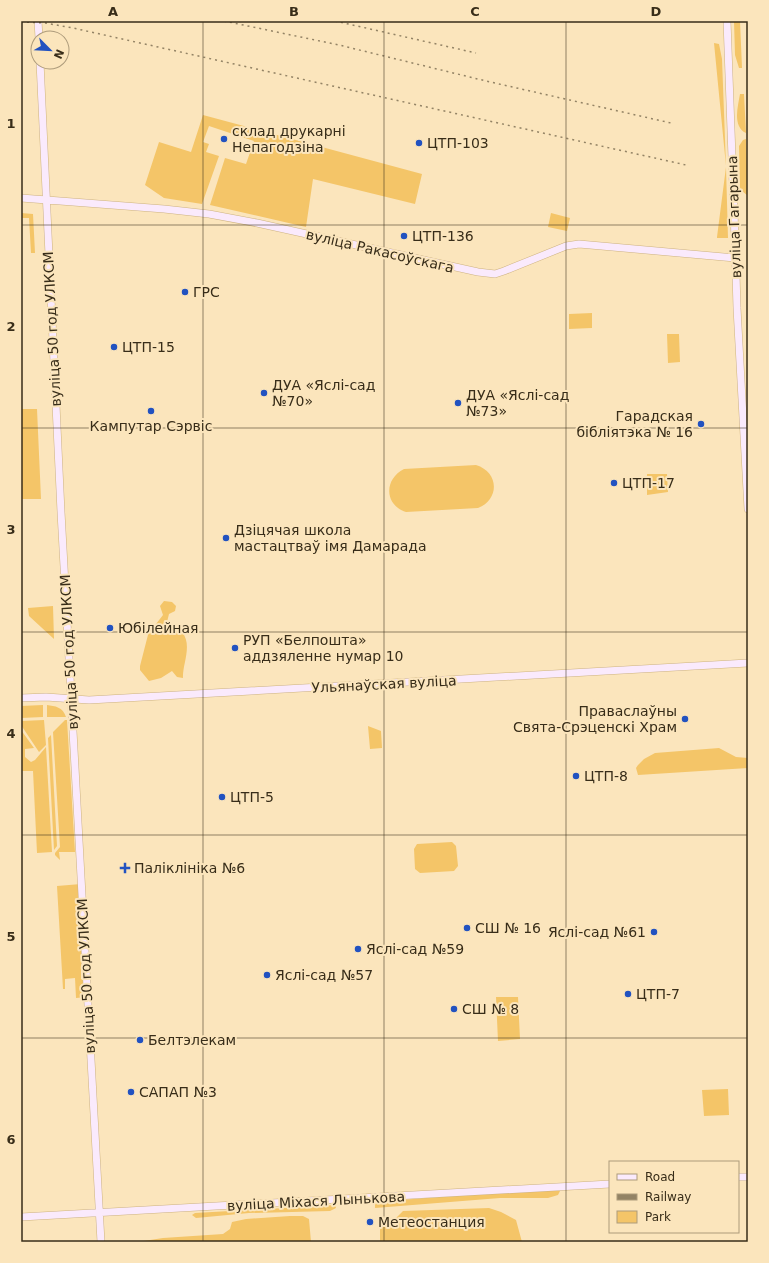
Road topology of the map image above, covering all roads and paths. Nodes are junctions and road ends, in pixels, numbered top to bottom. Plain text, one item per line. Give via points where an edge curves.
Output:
1 (727, 21) edge
2 (40, 70) edge
3 (21, 198) edge
4 (47, 200) junction
5 (735, 258) junction
6 (748, 509) edge
7 (748, 663) edge
8 (21, 698) edge
9 (71, 699) junction
10 (609, 1184) edge
11 (99, 1212) junction
12 (21, 1217) edge
13 (101, 1242) edge

1 - 5 main road, вуліца Гагарына
2 - 4 main road, вуліца 50 год УЛКСМ
3 - 4 main road, вуліца Ракасоўскага
4 - 5 main road, вуліца Ракасоўскага via 209,214 495,274 566,246 580,244
4 - 9 main road, вуліца 50 год УЛКСМ
5 - 6 main road, вуліца Гагарына
7 - 9 main road, Ульянаўская вуліца
8 - 9 main road, Ульянаўская вуліца
9 - 11 main road, вуліца 50 год УЛКСМ
10 - 11 main road, вуліца Міхася Лынькова
11 - 12 main road, вуліца Міхася Лынькова
11 - 13 main road, вуліца 50 год УЛКСМ

